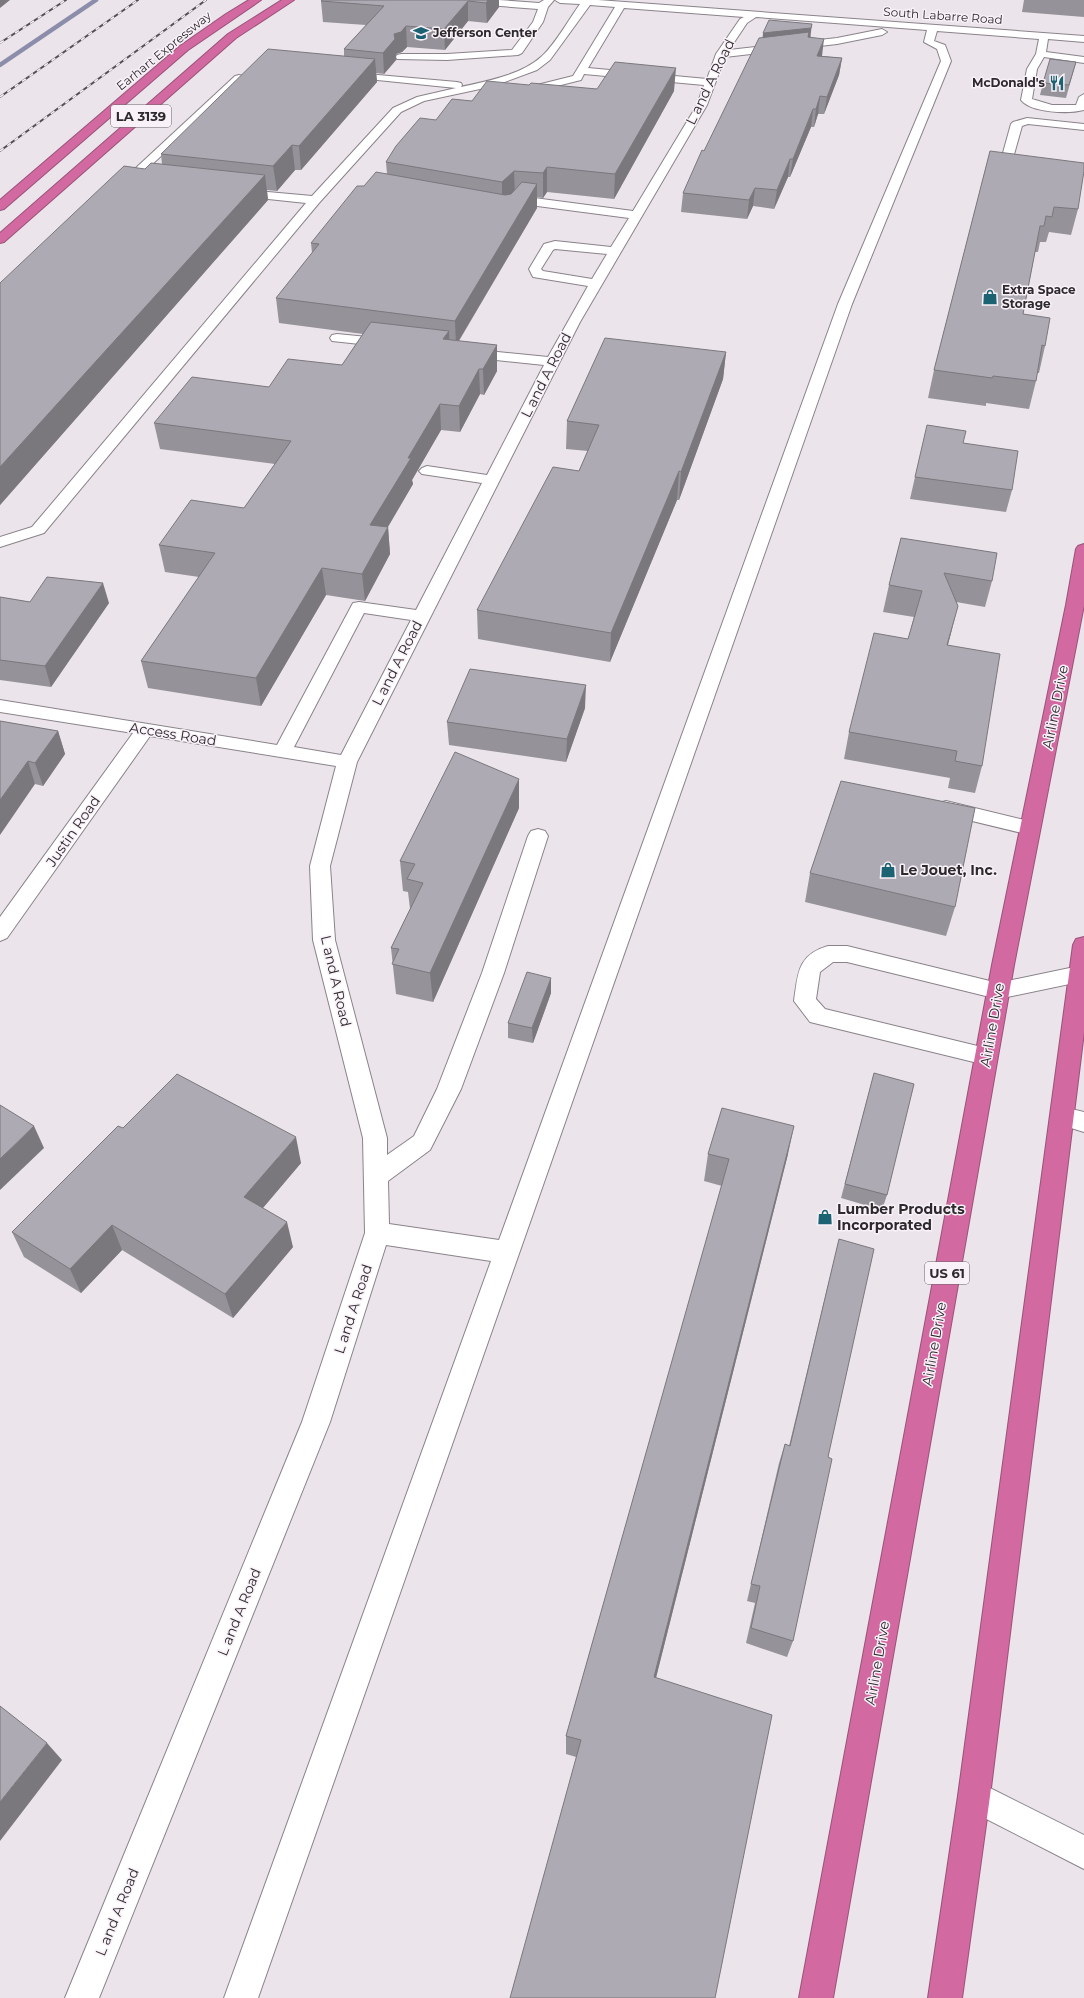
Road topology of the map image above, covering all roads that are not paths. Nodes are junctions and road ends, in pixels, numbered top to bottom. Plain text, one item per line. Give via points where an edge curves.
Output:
1 (256, 0) edge
2 (289, 0) edge
3 (462, 0) edge
4 (560, 0) edge
5 (546, 2) edge
6 (588, 2) junction
7 (621, 5) junction
8 (755, 10) junction
9 (788, 18) junction
10 (833, 21) junction
11 (912, 27) junction
12 (933, 28) junction
13 (784, 29) edge
14 (829, 32) dead end
15 (1044, 36) junction
16 (1084, 39) edge
17 (1041, 54) junction
18 (401, 57) edge
19 (589, 58) junction
20 (604, 60) dead end
21 (1084, 60) edge
22 (714, 69) junction
23 (248, 70) edge
24 (582, 70) junction
25 (336, 73) edge
26 (476, 87) junction
27 (508, 95) edge
28 (1084, 97) edge
29 (1082, 109) edge
30 (1084, 127) edge
31 (1084, 168) edge
32 (115, 178) edge
33 (129, 180) junction
34 (144, 182) edge
35 (230, 191) edge
36 (315, 200) junction
37 (0, 206) edge
38 (522, 215) edge
39 (625, 223) junction
40 (0, 239) edge
41 (615, 251) junction
42 (596, 282) junction
43 (337, 338) dead end
44 (399, 345) edge
45 (453, 351) edge
46 (552, 362) junction
47 (427, 471) dead end
48 (492, 480) junction
49 (0, 542) edge
50 (1084, 549) edge
51 (421, 616) junction
52 (0, 706) edge
53 (146, 730) junction
54 (283, 751) junction
55 (347, 762) junction
56 (926, 804) edge
57 (1030, 828) junction
58 (538, 836) dead end
59 (0, 933) edge
60 (1084, 945) edge
61 (1082, 976) edge
62 (998, 992) junction
63 (986, 1056) junction
64 (1073, 1119) edge
65 (376, 1176) junction
66 (377, 1234) junction
67 (506, 1252) junction
68 (974, 1796) junction
69 (1084, 1853) edge
70 (82, 1998) edge
71 (241, 1998) edge
72 (816, 1998) edge
73 (945, 1998) edge

1 - 37 highway, Earhart Expressway / LA 3139 via 184,48
2 - 40 highway, LA 3139 via 232,36
3 - 5 street
4 - 6 street, South Labarre Road
5 - 18 street via 538,22 514,53 447,58
6 - 7 street, South Labarre Road
6 - 26 street via 546,58 533,68
7 - 8 street, South Labarre Road
7 - 19 street
8 - 9 street, South Labarre Road
8 - 22 street, L and A Road via 743,21
9 - 10 street, South Labarre Road
9 - 13 street
10 - 11 street, South Labarre Road
10 - 14 street
11 - 12 street, South Labarre Road
11 - 22 street
12 - 15 street, South Labarre Road
12 - 67 street via 929,42 941,48 946,61 845,304
15 - 16 street, South Labarre Road
15 - 17 street
17 - 21 street
17 - 29 street via 1032,70 1026,100 1034,105 1067,110
19 - 20 street
19 - 24 street
22 - 24 street
22 - 39 street, L and A Road via 702,105
23 - 33 street
24 - 27 street via 577,78
25 - 26 street
26 - 36 street via 421,100 396,110
28 - 29 street
30 - 31 street via 1027,120 1017,124 1007,160 1075,171
32 - 33 street
33 - 34 street
35 - 36 street
36 - 49 street via 38,530
38 - 39 street via 503,213 518,200
39 - 41 street, L and A Road
41 - 42 street, L and A Road
41 - 42 street via 555,245 548,247 535,270 538,274 546,276
42 - 46 street, L and A Road
43 - 44 street
45 - 46 street
46 - 48 street, L and A Road
47 - 48 street
48 - 51 street, L and A Road
50 - 57 highway, Airline Drive / US 61
51 - 54 street via 359,607
51 - 55 street, L and A Road
52 - 53 street, Access Road
53 - 54 street, Access Road
53 - 59 street, Justin Road
54 - 55 street, Access Road
55 - 65 street, L and A Road via 320,866 324,940 375,1138
56 - 57 street
57 - 62 highway, Airline Drive / US 61
58 - 65 street via 493,973 450,1089 422,1142
60 - 61 highway
61 - 62 street
61 - 64 highway
62 - 63 highway, Airline Drive / US 61
62 - 63 street via 847,954 828,954 810,968 805,1001 818,1016
63 - 72 highway, Airline Drive / US 61
64 - 68 highway
65 - 66 street, L and A Road
66 - 67 street
66 - 70 street, L and A Road via 316,1422
67 - 71 street
68 - 69 street
68 - 73 highway

